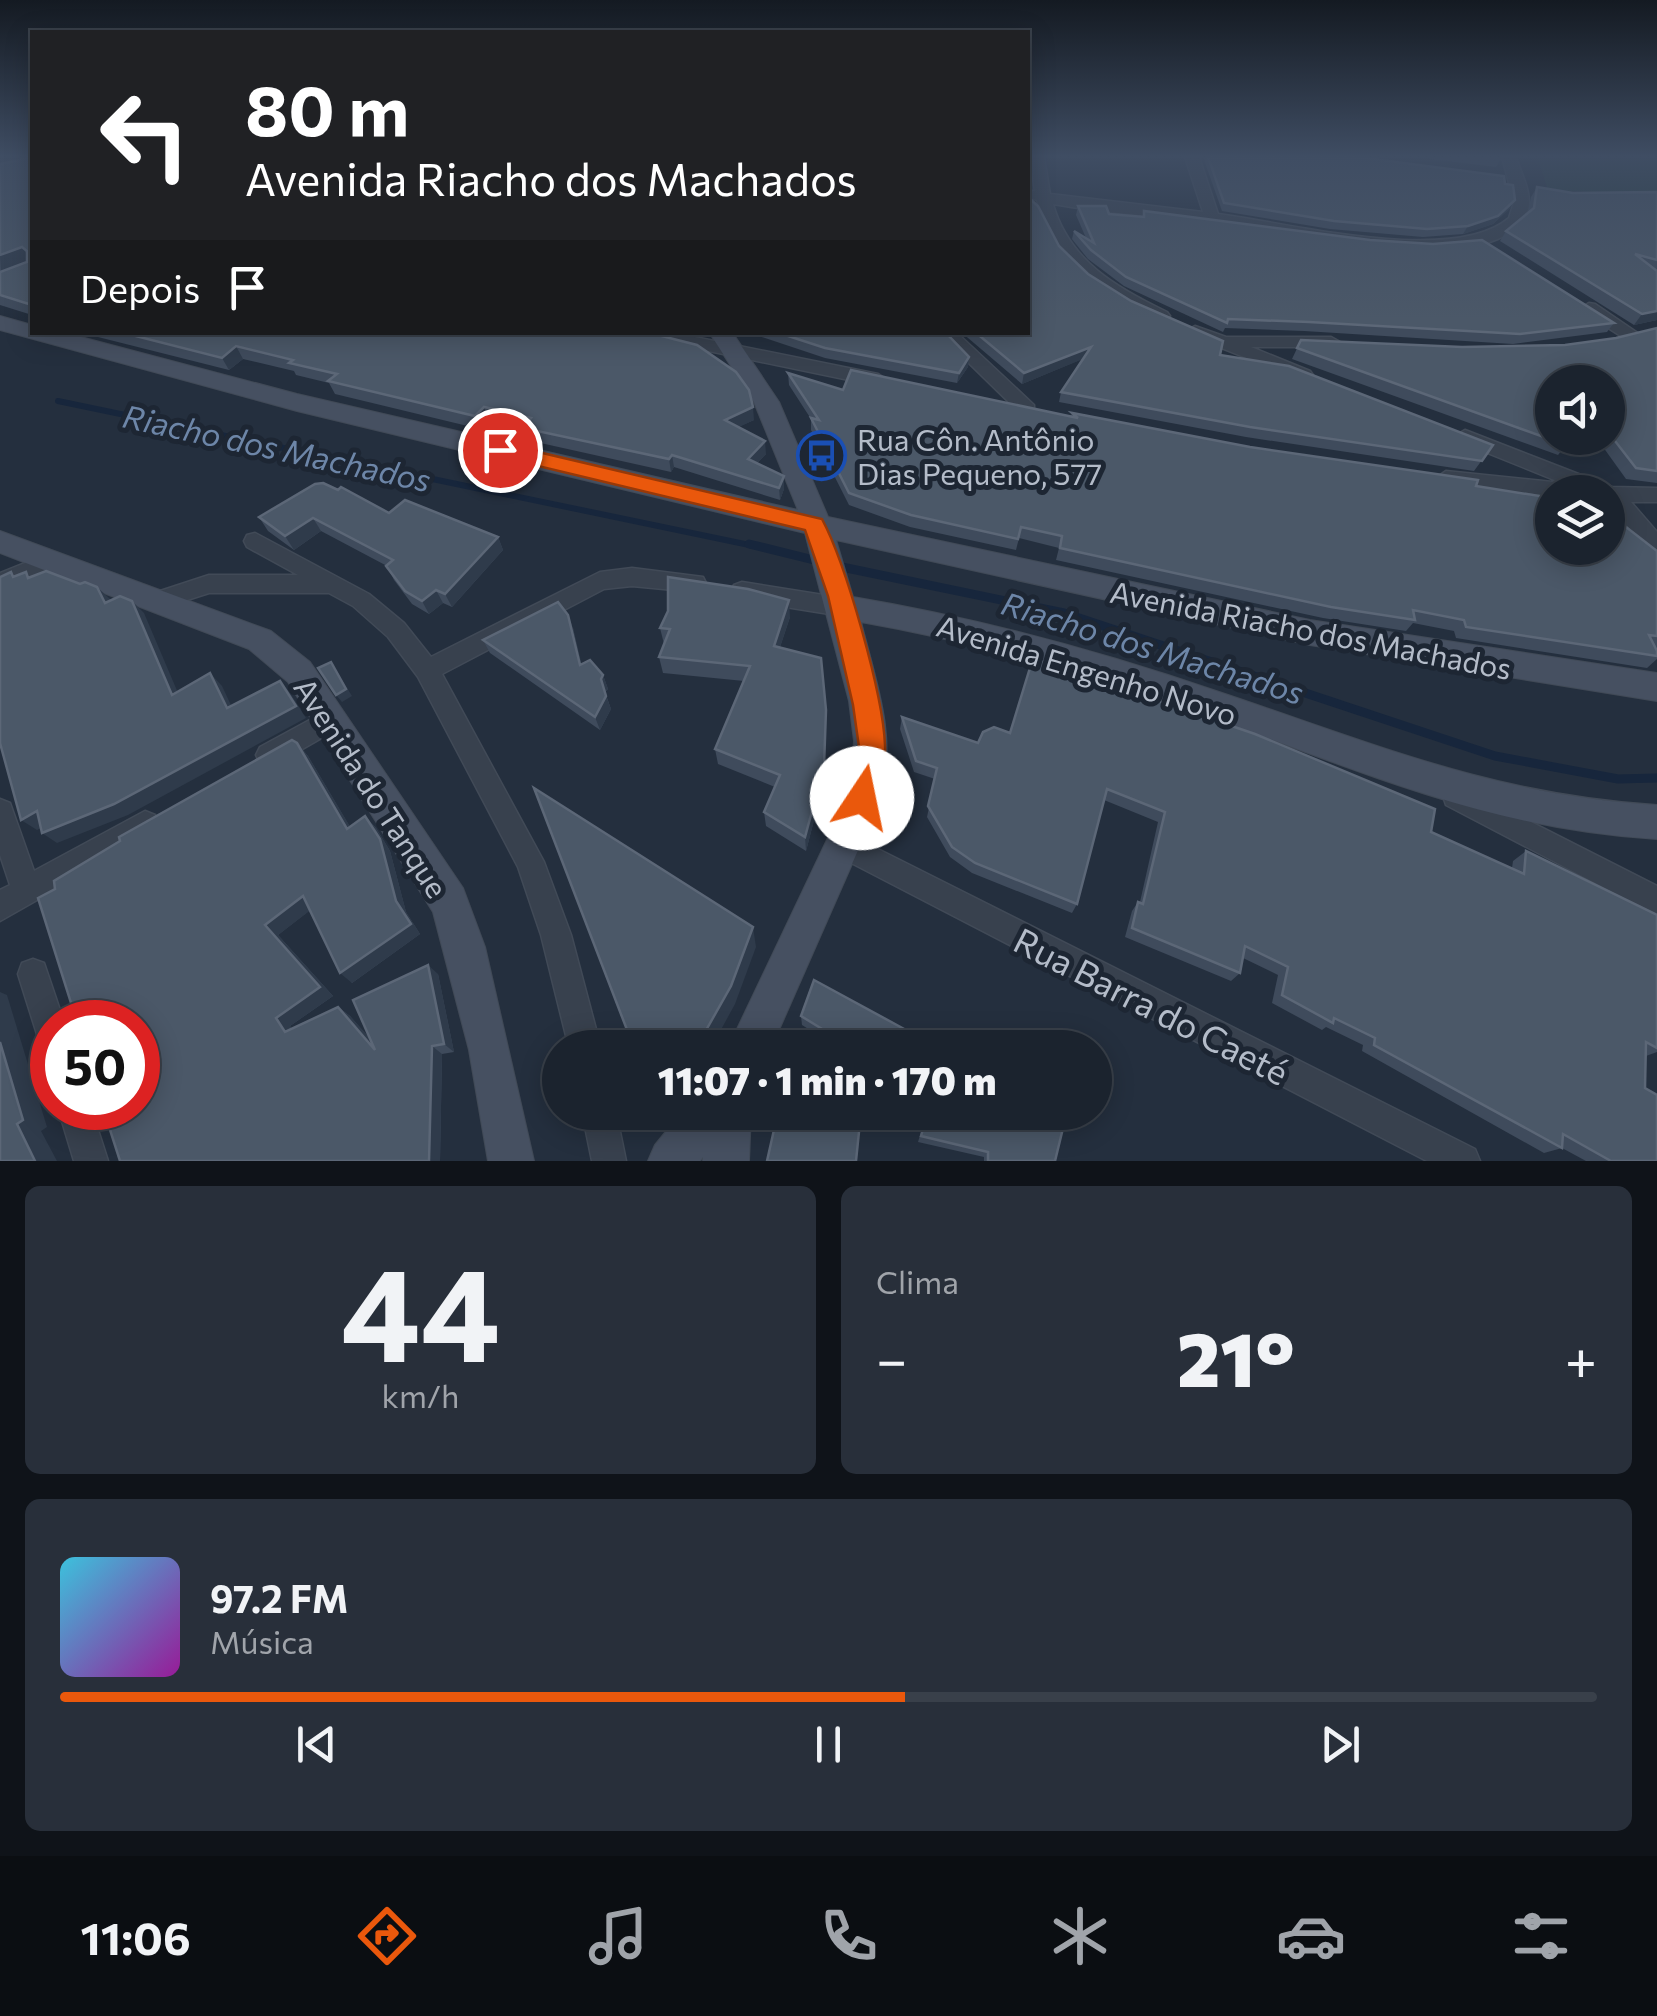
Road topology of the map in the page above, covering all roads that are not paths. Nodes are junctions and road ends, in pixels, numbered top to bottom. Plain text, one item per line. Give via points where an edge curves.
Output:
1 (1043, 211) edge
2 (1165, 211) edge
3 (1210, 211) edge
4 (1520, 211) edge
5 (1212, 217) junction
6 (1480, 240) junction
7 (1497, 251) edge
8 (1565, 293) edge
9 (0, 323) edge
10 (1657, 327) edge
11 (30, 331) edge
12 (44, 335) edge
13 (655, 335) edge
14 (723, 335) edge
15 (948, 335) edge
16 (1632, 336) junction
17 (1224, 343) junction
18 (1354, 343) edge
19 (1598, 343) edge
20 (739, 353) junction
21 (890, 382) edge
22 (1322, 382) edge
23 (988, 401) edge
24 (1451, 431) edge
25 (1416, 473) edge
26 (1560, 475) edge
27 (1535, 489) edge
28 (1625, 495) edge
29 (1657, 496) edge
30 (1625, 509) edge
31 (818, 538) junction
32 (256, 541) dead end
33 (0, 542) edge
34 (1657, 548) edge
35 (50, 561) junction
36 (0, 582) edge
37 (333, 584) junction
38 (159, 600) junction
39 (841, 601) junction
40 (427, 670) junction
41 (1657, 688) edge
42 (330, 720) junction
43 (246, 768) edge
44 (1440, 788) junction
45 (0, 812) edge
46 (161, 815) edge
47 (1657, 822) edge
48 (844, 845) junction
49 (26, 891) junction
50 (1657, 901) edge
51 (0, 906) edge
52 (33, 974) dead end
53 (41, 1000) edge
54 (580, 1030) edge
55 (758, 1030) edge
56 (81, 1130) edge
57 (603, 1130) edge
58 (696, 1130) edge
59 (728, 1130) edge
60 (91, 1161) edge
61 (511, 1161) edge
62 (609, 1161) edge
63 (671, 1161) edge
64 (726, 1161) edge
65 (1463, 1161) edge

1 - 17 street via 1073,260 1105,286
2 - 5 street
3 - 5 street
4 - 6 street
5 - 6 street via 1426,245
6 - 7 street
8 - 16 street
9 - 11 main road, Avenida Riacho dos Machados
10 - 16 street
12 - 31 main road, Avenida Riacho dos Machados
13 - 20 street
14 - 20 main road
15 - 23 street via 1036,410
16 - 19 street
17 - 18 street
17 - 22 street
20 - 21 street
20 - 31 main road via 784,438
24 - 26 street
25 - 27 street
28 - 29 street
30 - 34 street
31 - 39 main road
31 - 41 main road, Avenida Riacho dos Machados via 1239,620
32 - 37 street
33 - 35 main road, Avenida do Tanque
35 - 36 street
35 - 38 main road, Avenida do Tanque
37 - 38 street via 209,584
37 - 40 street via 396,630
38 - 42 main road, Avenida do Tanque via 260,640 299,672
39 - 40 street, Avenida Engenho Novo via 659,578 600,581
39 - 44 main road, Avenida Engenho Novo via 1045,650
39 - 48 main road via 872,747
40 - 54 street via 530,862
42 - 43 street
42 - 61 main road, Avenida do Tanque via 449,902 482,1016
44 - 47 main road via 1553,814
44 - 50 street, Avenida Engenho Novo
45 - 49 street
46 - 49 street
48 - 55 main road
48 - 65 street, Rua Barra do Caeté
49 - 51 street
52 - 53 street
56 - 60 street
57 - 62 street
58 - 63 main road
59 - 64 main road

